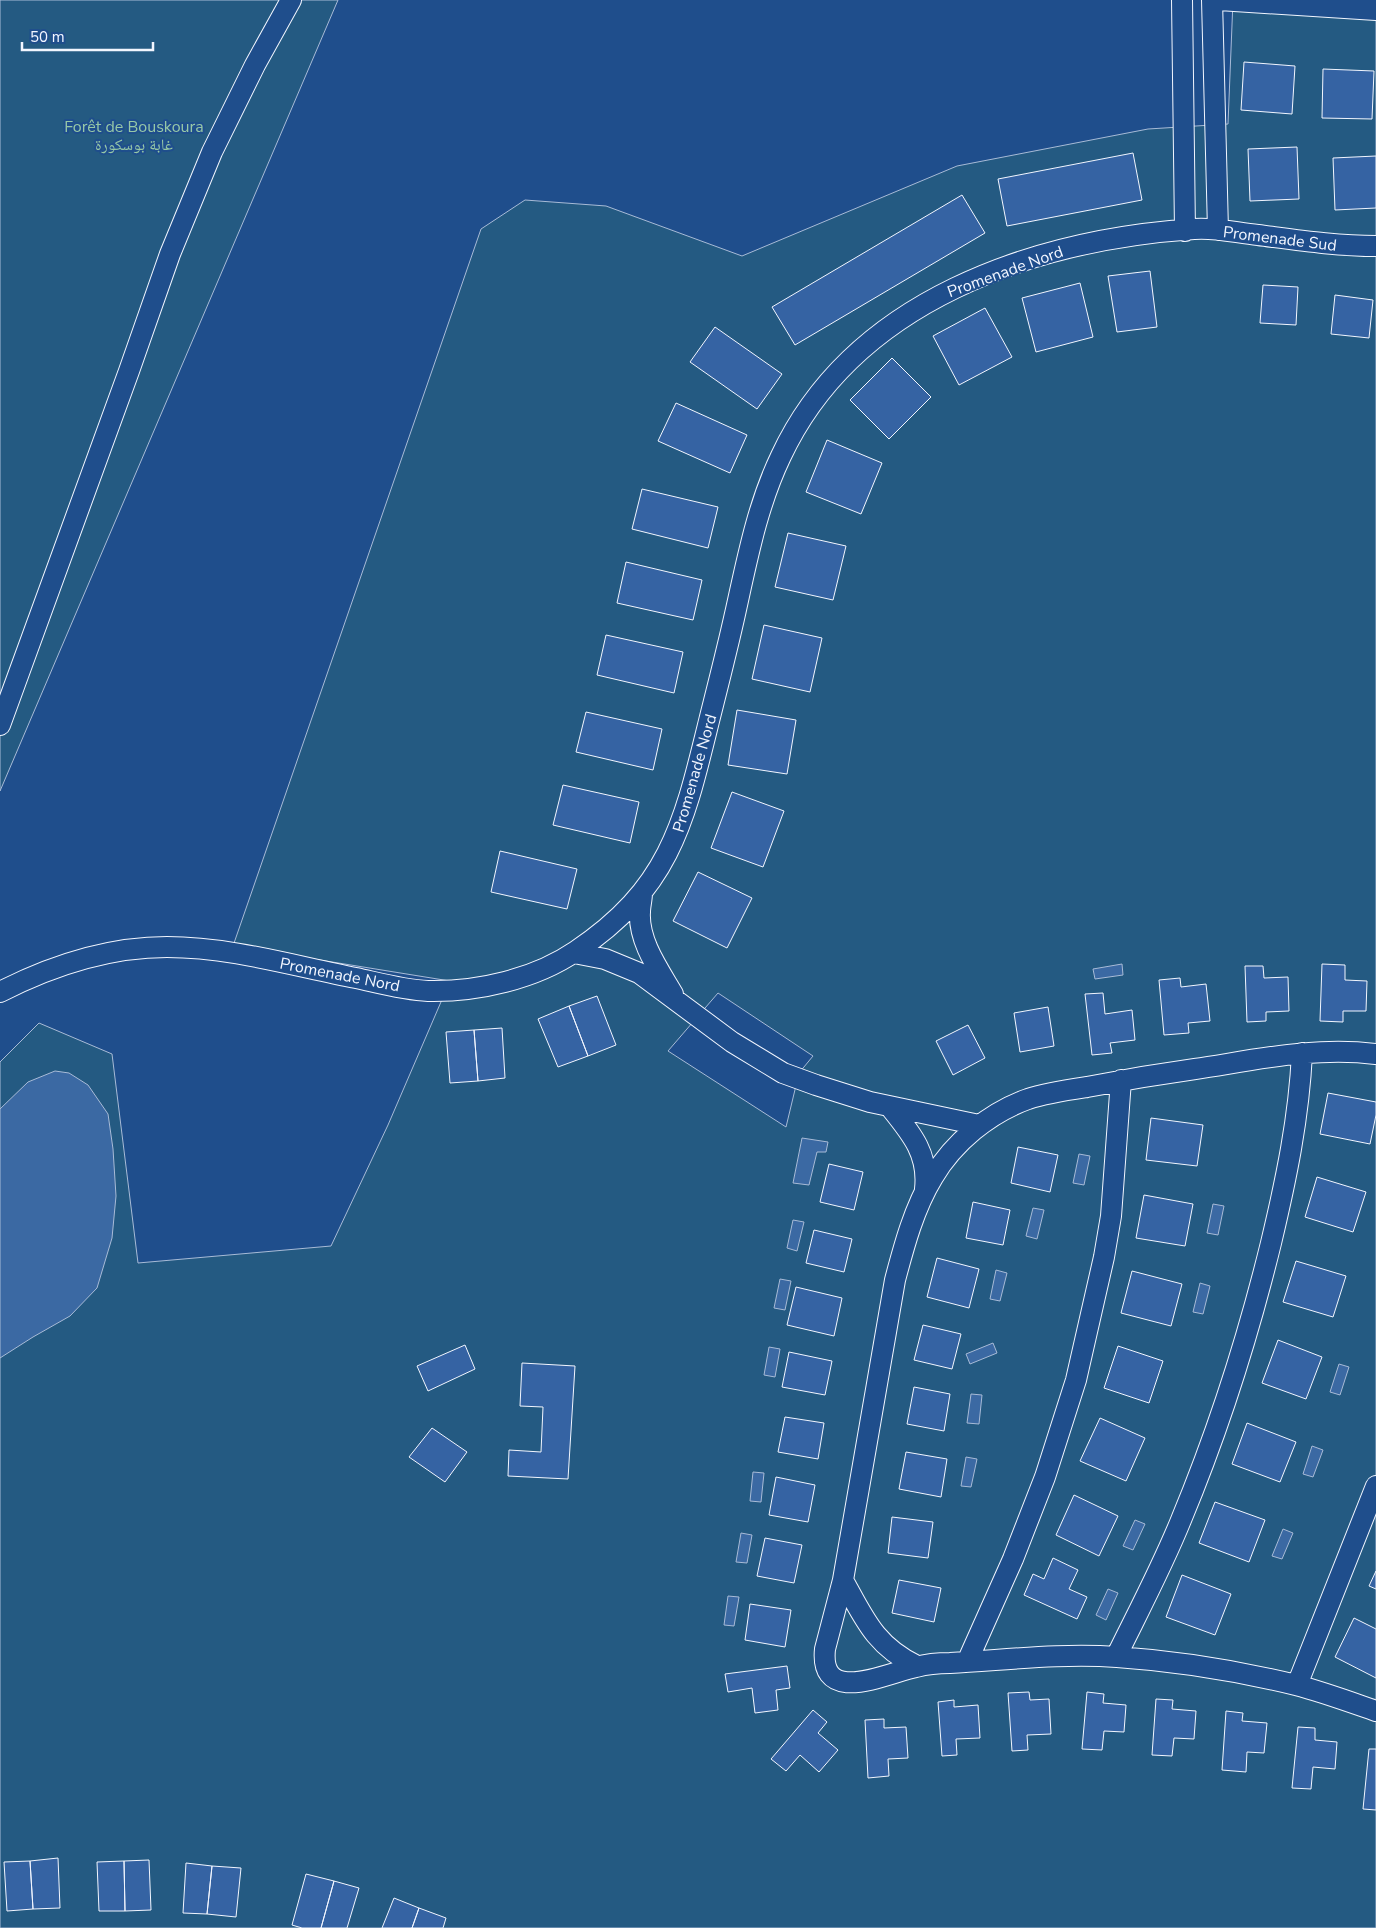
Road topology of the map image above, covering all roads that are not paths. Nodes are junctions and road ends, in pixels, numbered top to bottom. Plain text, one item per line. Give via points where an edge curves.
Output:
1 (291, 0) edge
2 (1206, 0) edge
3 (1212, 0) edge
4 (1219, 0) edge
5 (1182, 1) edge
6 (1376, 10) edge
7 (1185, 230) junction
8 (1218, 230) junction
9 (1376, 246) edge
10 (0, 725) edge
11 (642, 893) junction
12 (574, 953) junction
13 (0, 992) edge
14 (678, 1002) junction
15 (1302, 1053) junction
16 (1376, 1054) edge
17 (1121, 1080) junction
18 (890, 1107) junction
19 (979, 1126) junction
20 (924, 1193) junction
21 (1376, 1486) edge
22 (843, 1580) junction
23 (1116, 1657) junction
24 (967, 1662) junction
25 (916, 1666) junction
26 (1296, 1685) junction
27 (1376, 1710) edge

1 - 10 street via 212,152 170,254
2 - 5 street
3 - 8 street
4 - 6 street
5 - 7 street
7 - 8 street, Promenade Sud
7 - 11 street, Promenade Nord via 1152,232 1072,247 1016,264 948,291 873,338 822,392 792,435 764,498 684,816 670,850
8 - 9 street, Promenade Sud via 1319,243
11 - 12 street, Promenade Nord
11 - 14 street via 640,912 644,938
12 - 13 street, Promenade Nord via 512,980 465,989 426,991 241,954 169,947 136,948 73,962
12 - 14 street via 605,959 628,968
14 - 18 street via 732,1042 783,1072
15 - 16 street via 1346,1051
15 - 17 street
15 - 23 street via 1291,1156 1244,1344 1181,1520
17 - 19 street via 1029,1099 1007,1108
17 - 24 street via 1111,1216 1076,1380 1024,1532
18 - 19 street
18 - 20 street via 909,1131 923,1158
19 - 20 street via 946,1158
20 - 22 street via 908,1235 892,1296
21 - 26 street
22 - 25 street via 879,1640 893,1654
22 - 25 street via 825,1650 825,1665 830,1674 839,1682 855,1682
23 - 24 street
23 - 26 street via 1208,1667
24 - 25 street
26 - 27 street

